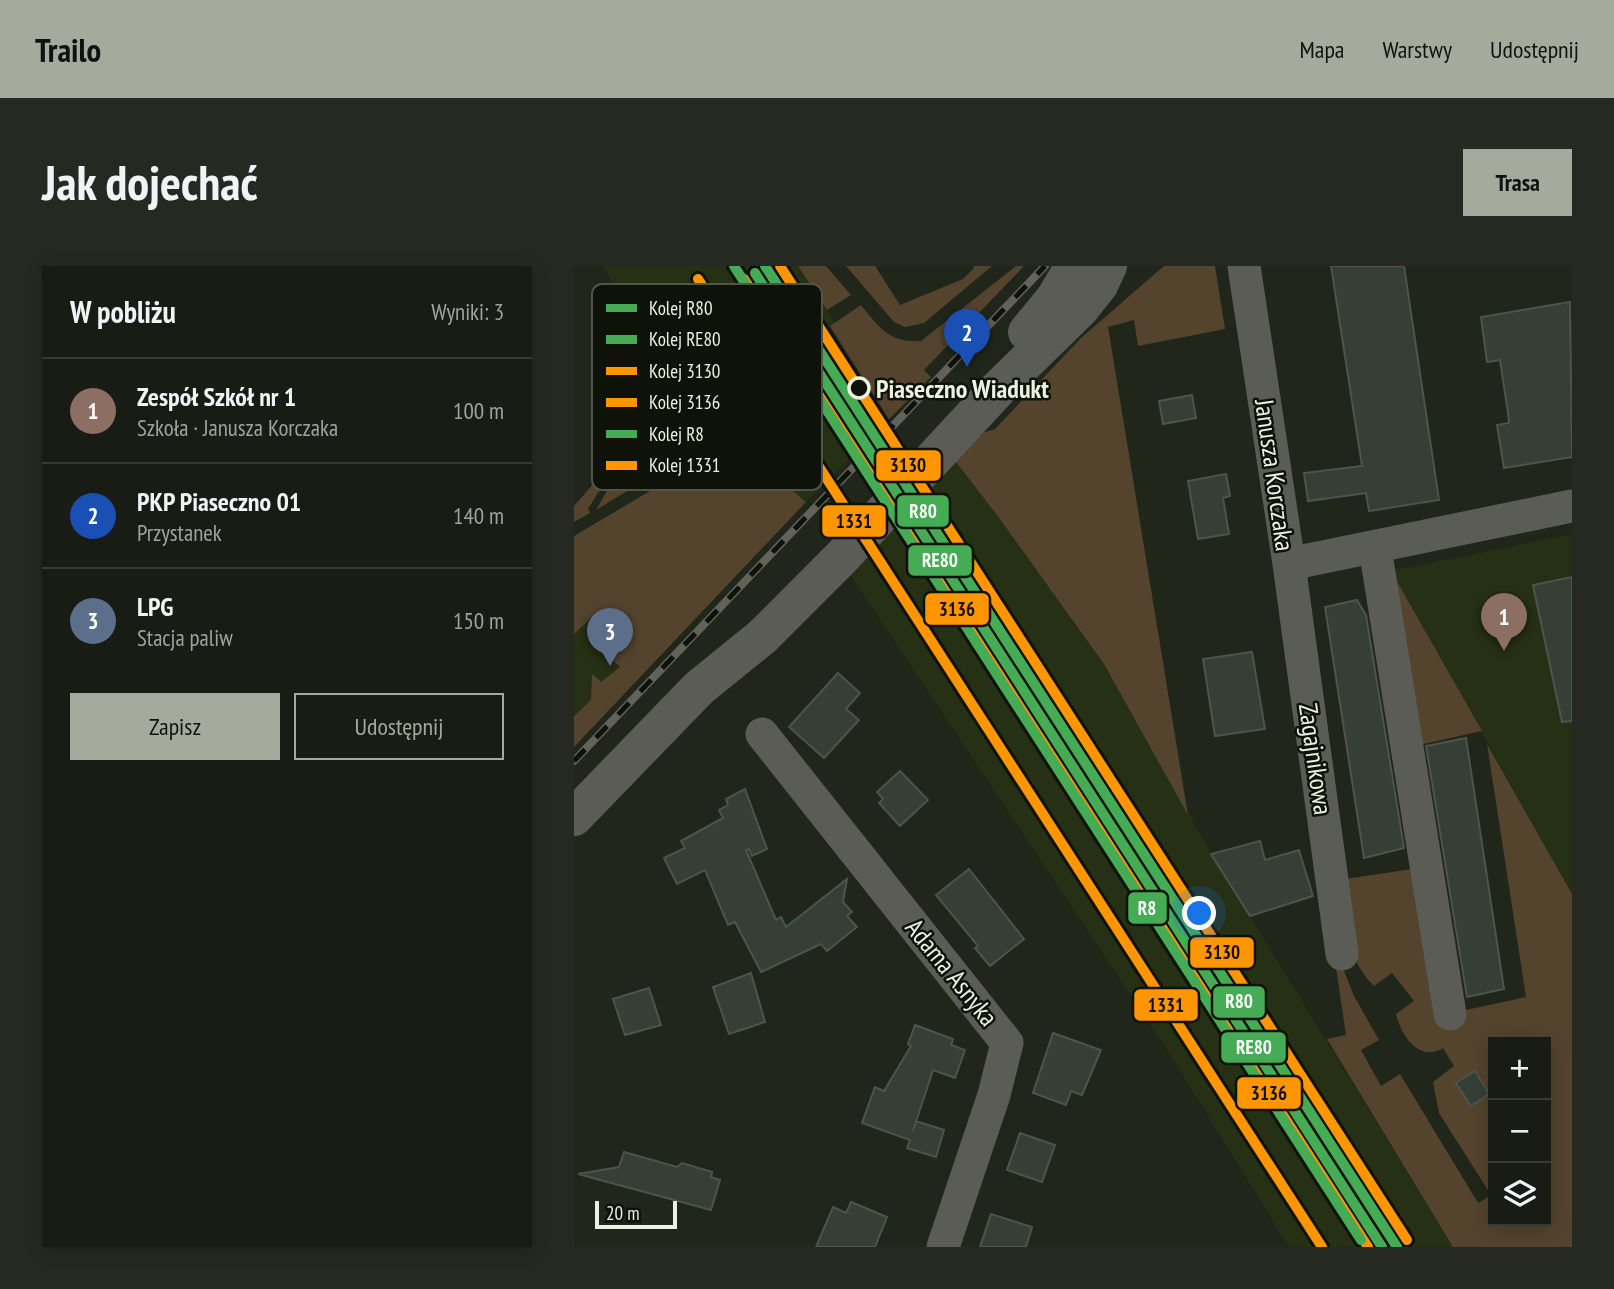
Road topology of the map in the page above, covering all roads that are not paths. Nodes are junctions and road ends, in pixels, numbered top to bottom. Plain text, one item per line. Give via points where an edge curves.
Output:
1 (1244, 266) edge
2 (1102, 271) edge
3 (1572, 506) edge
4 (1375, 548) junction
5 (1289, 564) junction
6 (762, 734) dead end
7 (574, 817) edge
8 (1342, 954) dead end
9 (1450, 1014) dead end
10 (943, 1247) edge

1 - 5 street, Janusza Korczaka
2 - 7 street via 1080,309 958,419 836,547 762,637 699,688
3 - 4 street, Janusza Korczaka
4 - 5 street, Janusza Korczaka
4 - 9 street
5 - 8 street, Zagajnikowa
6 - 10 street, Adama Asnyka via 1007,1043

